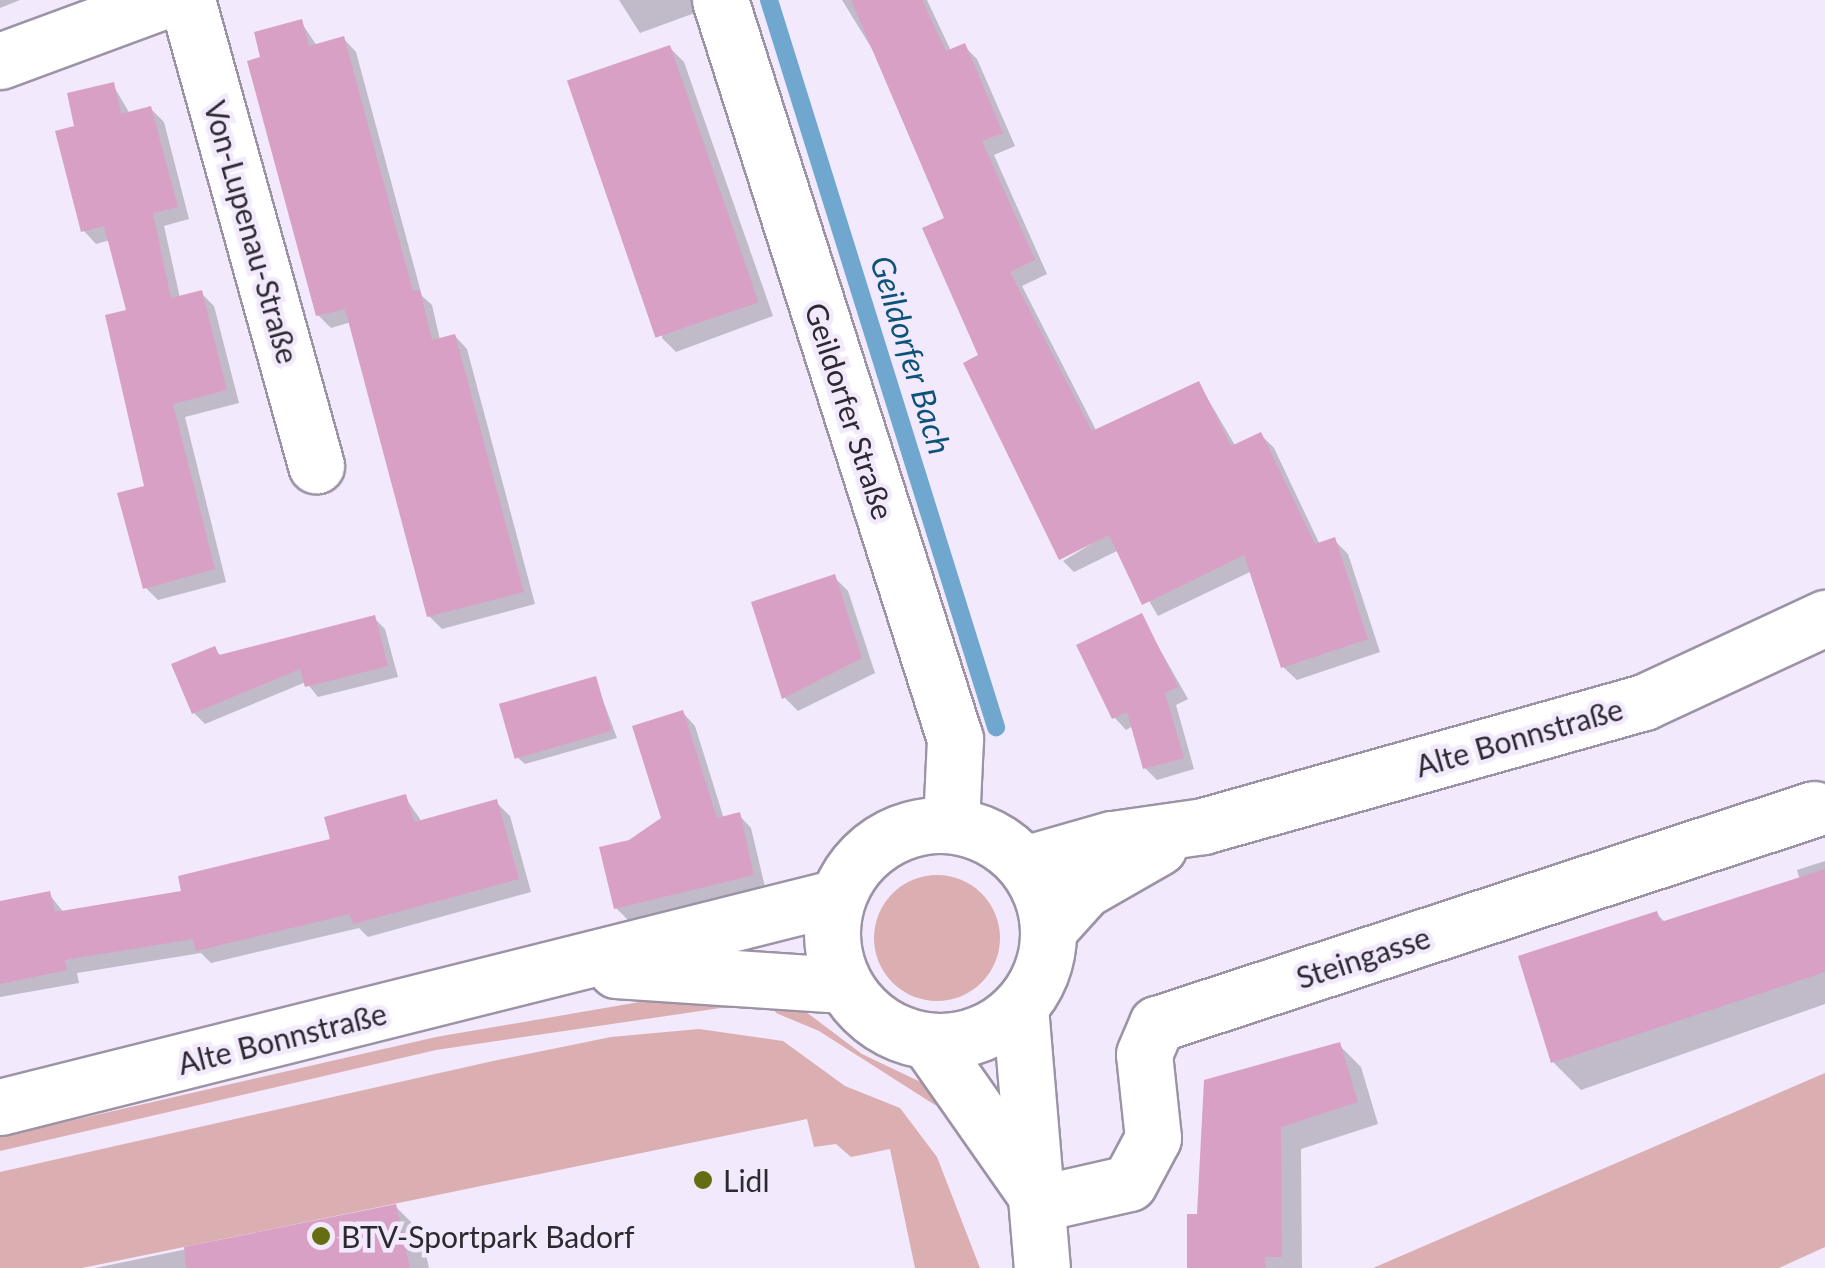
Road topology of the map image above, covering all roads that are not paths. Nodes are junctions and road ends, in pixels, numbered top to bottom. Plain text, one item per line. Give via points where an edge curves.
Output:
1 (165, 0) edge
2 (187, 0) edge
3 (720, 0) edge
4 (0, 61) edge
5 (316, 465) dead end
6 (1825, 618) edge
7 (1814, 809) dead end
8 (951, 824) junction
9 (1202, 826) junction
10 (1024, 864) junction
11 (837, 897) junction
12 (1048, 929) junction
13 (563, 968) junction
14 (844, 985) junction
15 (1020, 1007) junction
16 (928, 1041) junction
17 (0, 1107) edge
18 (1041, 1202) junction
19 (1042, 1268) edge

1 - 4 main road
2 - 5 main road, Von-Lupenau-Straße
3 - 8 main road, Geildorfer Straße via 955,739
6 - 9 main road, Alte Bonnstraße via 1644,702
7 - 18 main road, Steingasse via 1158,1024 1144,1054 1153,1138 1130,1182
8 - 10 main road via 992,837
8 - 11 main road via 915,827 881,841 854,866
9 - 10 main road, Alte Bonnstraße via 1112,839
9 - 12 main road, Alte Bonnstraße via 1084,890
10 - 12 main road via 1041,895
11 - 13 main road, Alte Bonnstraße
11 - 14 main road via 831,942
12 - 15 main road via 1042,971
13 - 14 main road, Alte Bonnstraße
13 - 17 main road, Alte Bonnstraße
14 - 16 main road via 865,1012 894,1032
15 - 16 main road via 993,1028
15 - 18 main road
16 - 18 main road
18 - 19 main road

